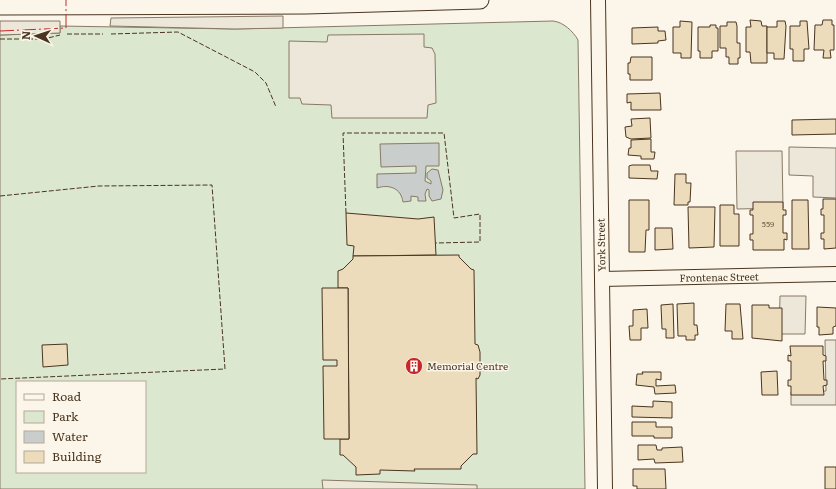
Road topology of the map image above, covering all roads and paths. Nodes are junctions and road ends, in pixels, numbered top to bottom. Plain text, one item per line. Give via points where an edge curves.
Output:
1 (480, 0) edge
2 (598, 0) edge
3 (306, 2) edge
4 (85, 3) edge
5 (0, 6) edge
6 (836, 274) edge
7 (602, 279) junction
8 (605, 489) edge

1 - 3 street
2 - 7 street, York Street
3 - 4 street
4 - 5 street
6 - 7 street, Frontenac Street
7 - 8 street, York Street

